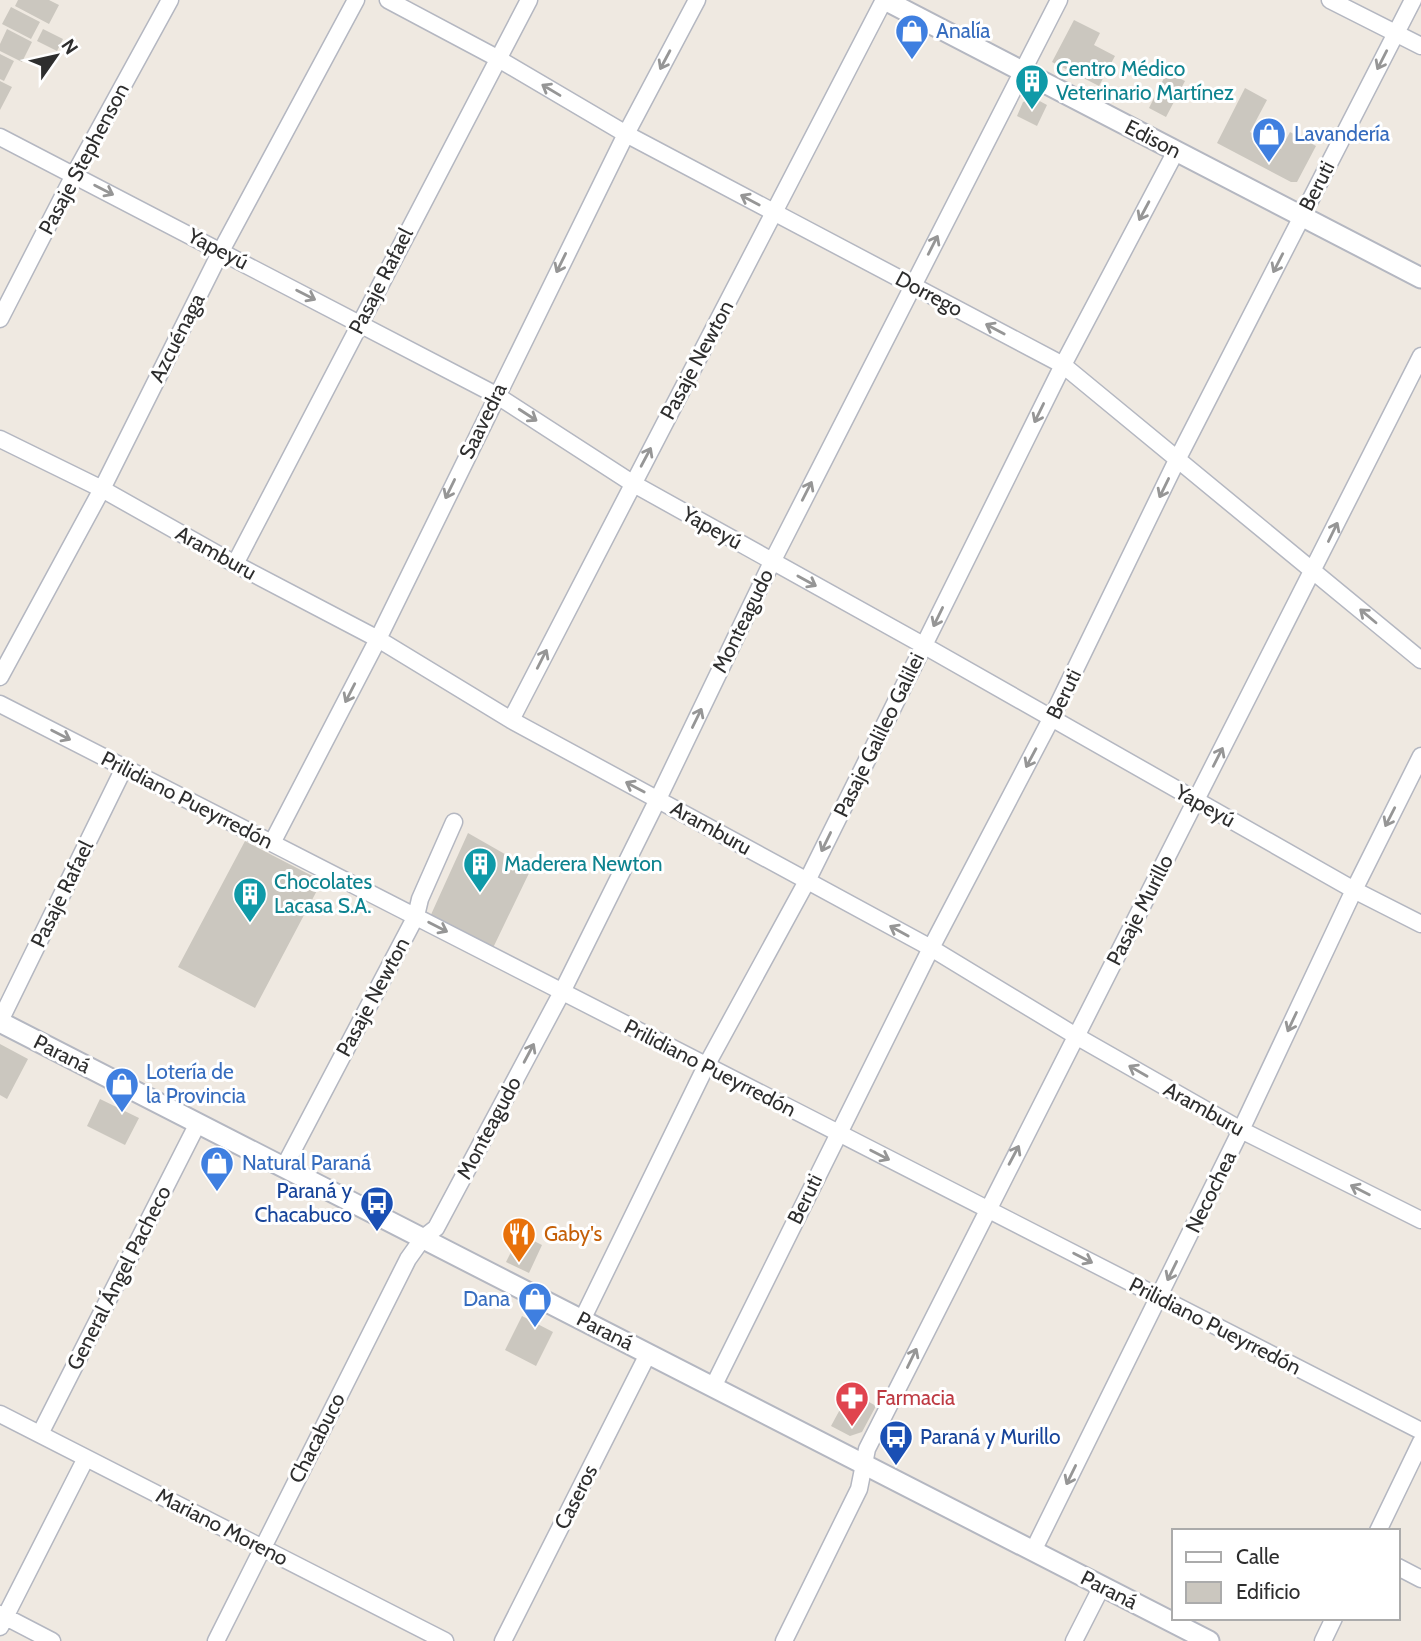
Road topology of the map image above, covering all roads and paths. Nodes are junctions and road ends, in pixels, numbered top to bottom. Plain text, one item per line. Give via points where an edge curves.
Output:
1 (170, 0) edge
2 (356, 0) edge
3 (388, 0) edge
4 (528, 0) edge
5 (697, 0) edge
6 (884, 0) edge
7 (1059, 0) edge
8 (1331, 0) edge
9 (1413, 0) edge
10 (1395, 33) junction
11 (1421, 46) edge
12 (497, 58) junction
13 (1021, 73) junction
14 (625, 134) junction
15 (0, 137) edge
16 (1176, 151) junction
17 (74, 175) junction
18 (774, 212) junction
19 (1302, 216) junction
20 (221, 251) junction
21 (1421, 278) edge
22 (912, 286) junction
23 (0, 319) edge
24 (359, 322) junction
25 (1421, 356) edge
26 (1063, 365) junction
27 (496, 395) junction
28 (0, 439) edge
29 (1177, 460) junction
30 (632, 483) junction
31 (102, 489) junction
32 (772, 562) junction
33 (235, 564) junction
34 (1314, 571) junction
35 (378, 639) junction
36 (923, 645) junction
37 (1421, 660) edge
38 (0, 677) edge
39 (0, 704) edge
40 (1051, 719) junction
41 (511, 720) junction
42 (1421, 756) edge
43 (124, 768) junction
44 (658, 799) junction
45 (1196, 801) junction
46 (454, 822) dead end
47 (272, 844) junction
48 (807, 881) junction
49 (1354, 890) junction
50 (416, 916) junction
51 (1421, 924) edge
52 (931, 948) junction
53 (562, 992) junction
54 (0, 1021) edge
55 (1076, 1036) junction
56 (706, 1066) junction
57 (198, 1123) junction
58 (1241, 1130) junction
59 (838, 1133) junction
60 (284, 1167) junction
61 (986, 1209) junction
62 (1421, 1220) edge
63 (423, 1238) junction
64 (1159, 1297) junction
65 (582, 1320) junction
66 (648, 1354) junction
67 (713, 1387) junction
68 (0, 1414) edge
69 (1421, 1431) edge
70 (40, 1434) junction
71 (1421, 1442) edge
72 (86, 1458) junction
73 (863, 1465) junction
74 (1379, 1529) edge
75 (261, 1547) junction
76 (1033, 1551) junction
77 (1400, 1568) edge
78 (1421, 1579) edge
79 (1102, 1586) junction
80 (2, 1619) edge
81 (1333, 1620) edge
82 (52, 1641) edge
83 (216, 1641) edge
84 (445, 1641) edge
85 (503, 1641) edge
86 (784, 1641) edge
87 (1074, 1641) edge
88 (1209, 1641) edge
89 (1323, 1641) edge

1 - 17 street, Pasaje Stephenson
2 - 20 street, Azcuénaga
3 - 12 street, Dorrego
4 - 12 street, Pasaje Rafael
5 -> 14 street, Saavedra
6 - 13 street, Edison
6 - 18 street, Pasaje Newton
7 - 13 street, Monteagudo
8 - 10 street
9 - 10 street, Beruti
10 - 11 street
10 -> 19 street, Beruti
14 -> 12 street, Dorrego
12 - 24 street, Pasaje Rafael
13 - 16 street, Edison
22 -> 13 street, Monteagudo
18 -> 14 street, Dorrego
14 -> 27 street, Saavedra
15 - 17 street, Yapeyú
16 - 19 street, Edison
16 -> 26 street, Pasaje Galileo Galilei
17 -> 20 street, Yapeyú
17 - 23 street, Pasaje Stephenson
18 - 22 street, Dorrego
30 -> 18 street, Pasaje Newton
19 - 21 street, Edison
19 -> 29 street, Beruti
20 -> 24 street, Yapeyú
20 - 31 street, Azcuénaga
26 -> 22 street, Dorrego
32 -> 22 street, Monteagudo
24 - 27 street, Yapeyú
24 - 33 street, Pasaje Rafael
34 -> 25 street, Pasaje Murillo
26 - 29 street, Dorrego
26 -> 36 street, Pasaje Galileo Galilei
27 -> 30 street, Yapeyú
27 -> 35 street, Saavedra
28 - 31 street, Aramburu
29 - 34 street, Dorrego
29 -> 40 street, Beruti
30 - 32 street, Yapeyú
41 -> 30 street, Pasaje Newton
31 - 33 street, Aramburu
31 - 38 street, Azcuénaga
32 -> 36 street, Yapeyú
44 -> 32 street, Monteagudo
33 - 35 street, Aramburu
37 -> 34 street, Dorrego
45 -> 34 street, Pasaje Murillo
35 - 41 street, Aramburu
35 -> 47 street, Saavedra
36 - 40 street, Yapeyú
36 -> 48 street, Pasaje Galileo Galilei
39 -> 43 street, Prilidiano Pueyrredón
40 - 45 street, Yapeyú
40 -> 52 street, Beruti
44 -> 41 street, Aramburu
42 -> 49 street, Necochea
43 - 47 street, Prilidiano Pueyrredón
43 - 54 street, Pasaje Rafael
44 - 48 street, Aramburu
44 - 53 street, Monteagudo
45 - 49 street, Yapeyú
45 - 55 street, Pasaje Murillo
46 - 50 street, Pasaje Newton
47 - 50 street, Prilidiano Pueyrredón
52 -> 48 street, Aramburu
48 - 56 street, Pasaje Galileo Galilei
49 - 51 street, Yapeyú
49 -> 58 street, Necochea
50 -> 53 street, Prilidiano Pueyrredón
50 - 60 street, Pasaje Newton
52 - 55 street, Aramburu
52 - 59 street, Beruti
53 - 56 street, Prilidiano Pueyrredón
63 -> 53 street, Monteagudo via 436,1228
54 - 57 street, Paraná
58 -> 55 street, Aramburu
61 -> 55 street, Pasaje Murillo
56 - 59 street, Prilidiano Pueyrredón
56 - 65 street, Pasaje Galileo Galilei
57 - 60 street, Paraná
57 - 70 street, General Ángel Pacheco
62 -> 58 street, Aramburu
58 -> 64 street, Necochea
59 -> 61 street, Prilidiano Pueyrredón
59 - 67 street, Beruti
60 - 63 street, Paraná
61 -> 64 street, Prilidiano Pueyrredón
73 -> 61 street, Pasaje Murillo
63 - 65 street, Paraná
63 - 75 street, Chacabuco via 408,1259
64 - 69 street, Prilidiano Pueyrredón
64 -> 76 street, Necochea
65 - 66 street, Paraná
66 - 67 street, Paraná
66 - 85 street, Caseros
67 - 73 street, Paraná
68 - 70 street, Mariano Moreno
70 - 72 street, Mariano Moreno
71 - 74 street
72 - 75 street, Mariano Moreno
72 - 80 street
73 - 76 street, Paraná
73 - 86 street, Pasaje Murillo via 859,1489
75 - 83 street, Chacabuco
75 - 84 street, Mariano Moreno
76 - 79 street, Paraná
77 - 78 street
79 - 87 street
79 - 88 street, Paraná
80 - 82 street
81 - 89 street

